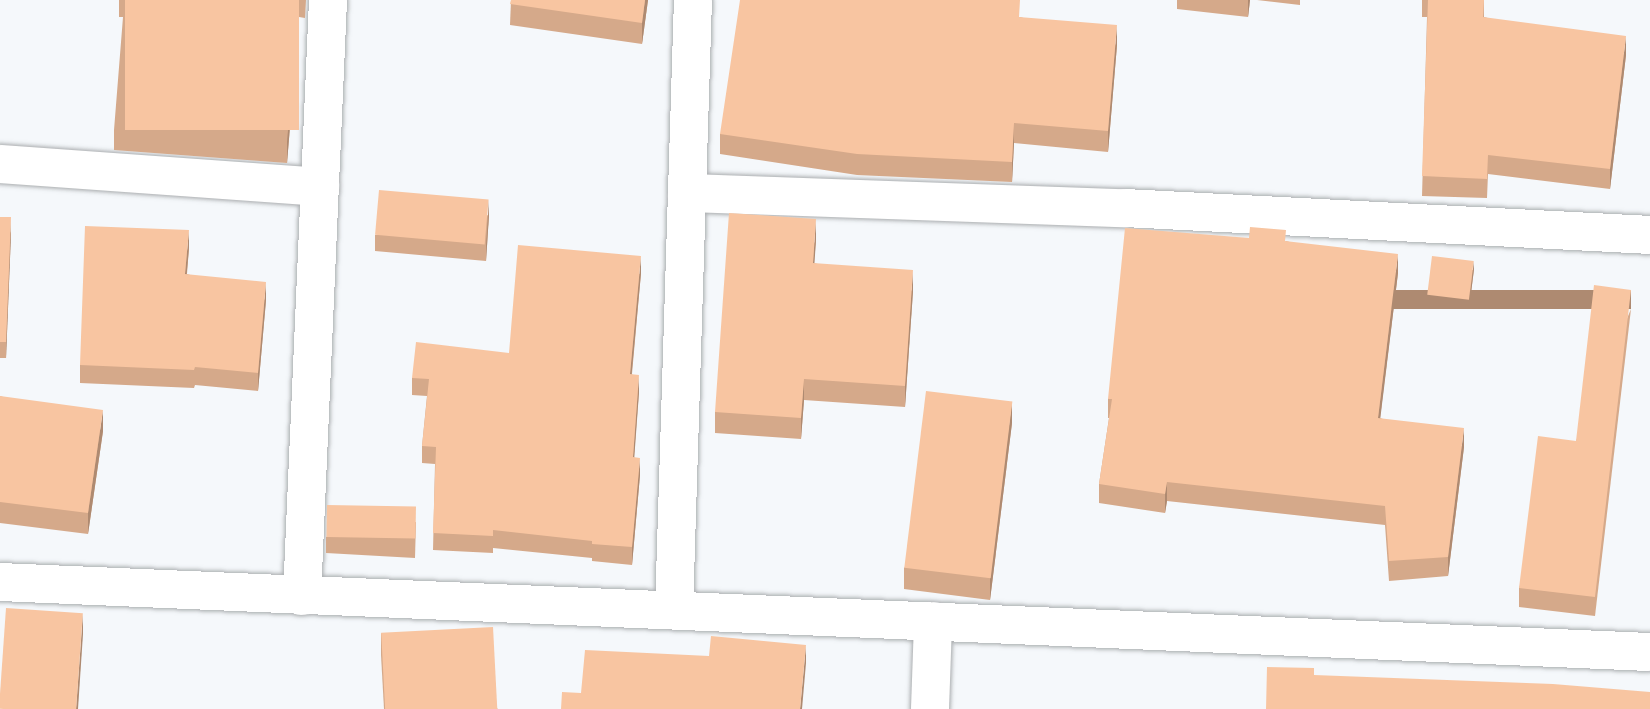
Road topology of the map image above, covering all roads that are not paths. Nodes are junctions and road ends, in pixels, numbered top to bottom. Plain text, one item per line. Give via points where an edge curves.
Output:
1 (328, 0) edge
2 (693, 0) edge
3 (0, 164) edge
4 (320, 187) junction
5 (688, 193) junction
6 (1650, 235) edge
7 (0, 582) edge
8 (302, 596) junction
9 (674, 610) junction
10 (933, 621) junction
11 (1650, 652) edge
12 (930, 709) edge

1 - 4 street
2 - 5 street
3 - 4 street
4 - 8 street
5 - 6 street via 1125,208
5 - 9 street
7 - 8 street
8 - 9 street
9 - 10 street
10 - 11 street
10 - 12 street

